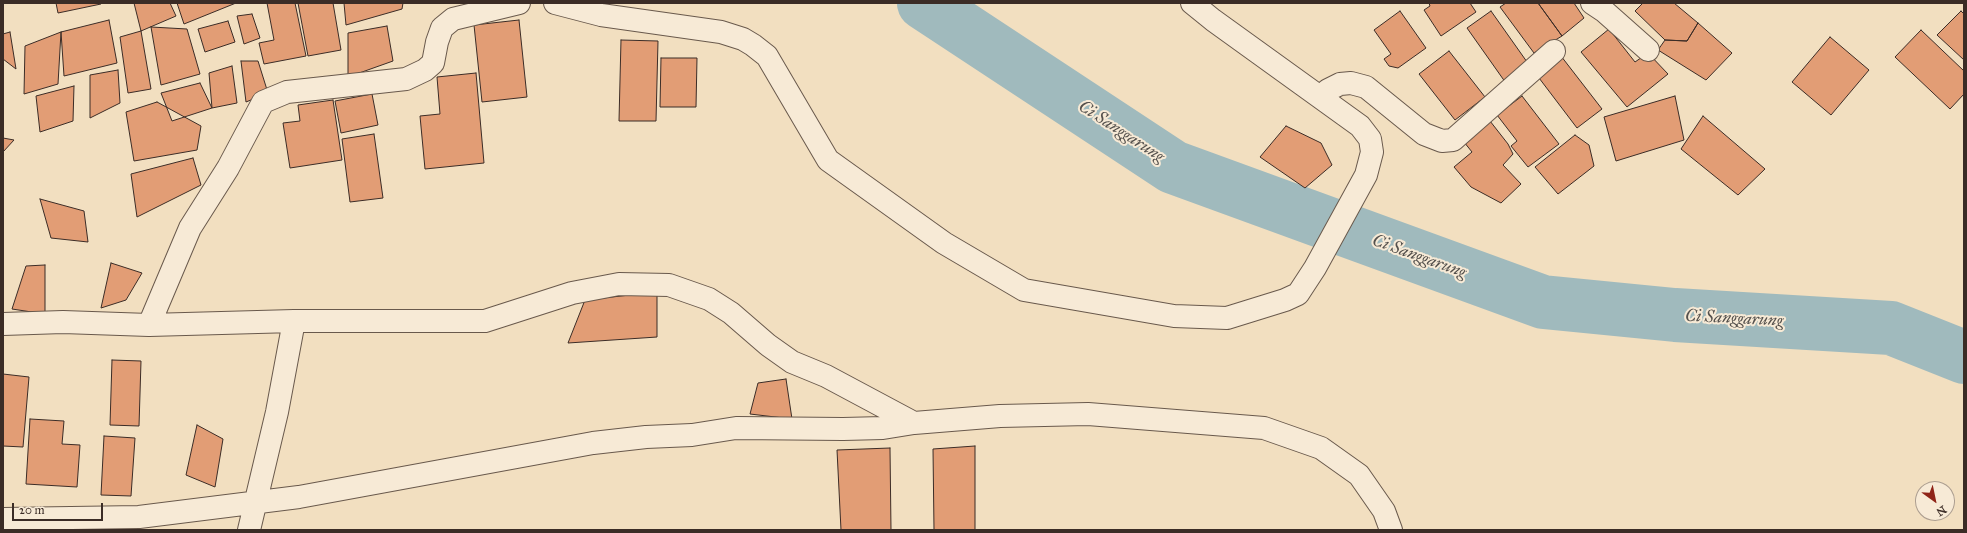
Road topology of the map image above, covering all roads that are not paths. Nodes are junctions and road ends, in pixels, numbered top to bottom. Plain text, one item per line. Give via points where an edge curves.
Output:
1 (519, 3) edge
2 (554, 3) edge
3 (1192, 3) edge
4 (1592, 3) edge
5 (1648, 50) dead end
6 (1554, 51) dead end
7 (1320, 97) junction
8 (294, 321) junction
9 (3, 324) edge
10 (149, 325) junction
11 (914, 423) junction
12 (256, 501) junction
13 (3, 519) edge
14 (249, 530) edge
15 (1391, 530) edge

1 - 10 street via 453,19 442,28 433,63 406,80 287,92 263,102 228,168 190,228
2 - 7 street via 601,15 721,32 743,39 767,56 828,160 944,243 1024,290 1174,316 1227,318 1298,294 1366,175 1372,152 1370,139 1360,126
3 - 7 street
4 - 5 street
6 - 7 street via 1453,140 1442,141 1424,134 1366,86 1340,84
8 - 10 street
8 - 11 street via 485,321 572,293 619,284 669,285 709,299 731,313 792,362 839,383
8 - 12 street via 277,412
9 - 10 street via 63,322
11 - 12 street via 884,428 736,428 692,435 608,441 299,497
11 - 15 street via 1000,416 1088,414 1264,428 1321,448 1359,475 1384,511
12 - 13 street via 139,517
12 - 14 street

